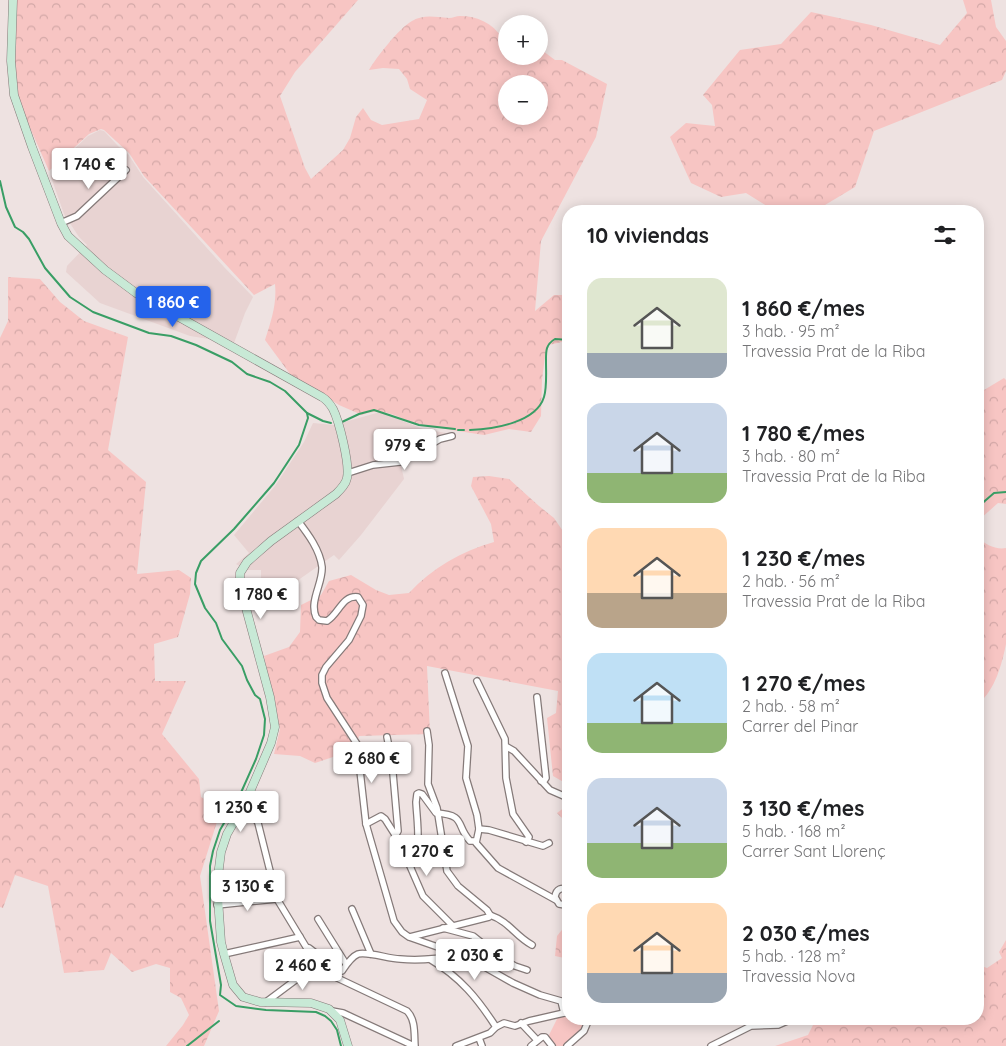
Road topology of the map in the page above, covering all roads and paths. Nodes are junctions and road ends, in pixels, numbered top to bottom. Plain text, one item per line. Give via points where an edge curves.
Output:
1 (13, 0) edge
2 (126, 170) dead end
3 (61, 223) junction
4 (452, 436) dead end
5 (348, 473) junction
6 (298, 521) junction
7 (445, 673) dead end
8 (477, 681) dead end
9 (537, 697) dead end
10 (427, 731) dead end
11 (388, 737) dead end
12 (507, 747) junction
13 (541, 781) junction
14 (562, 796) edge
15 (246, 801) junction
16 (436, 813) junction
17 (366, 824) junction
18 (479, 829) junction
19 (395, 836) junction
20 (476, 841) junction
21 (526, 842) junction
22 (549, 843) dead end
23 (411, 866) junction
24 (562, 888) edge
25 (277, 899) junction
26 (556, 900) junction
27 (562, 904) edge
28 (217, 905) junction
29 (352, 909) dead end
30 (490, 915) junction
31 (318, 919) dead end
32 (452, 926) junction
33 (442, 928) junction
34 (424, 933) junction
35 (300, 937) junction
36 (409, 937) junction
37 (422, 940) junction
38 (304, 944) junction
39 (532, 945) dead end
40 (224, 954) junction
41 (371, 954) junction
42 (460, 955) junction
43 (431, 960) junction
44 (317, 964) junction
45 (346, 964) junction
46 (527, 970) dead end
47 (266, 1002) junction
48 (562, 1003) edge
49 (332, 1011) junction
50 (562, 1015) edge
51 (522, 1023) junction
52 (587, 1025) edge
53 (778, 1025) edge
54 (496, 1027) junction
55 (479, 1038) junction
56 (537, 1040) junction
57 (348, 1046) edge
58 (415, 1046) edge
59 (456, 1046) edge
60 (482, 1046) edge
61 (531, 1046) edge
62 (552, 1046) edge
63 (567, 1046) edge
64 (711, 1046) edge

1 - 3 street via 11,61 14,95
2 - 3 street via 77,216
3 - 5 street via 74,243 127,287 329,403 336,415
4 - 5 street via 440,439 400,462 373,465
5 - 6 street via 339,491
6 - 15 street via 253,556 240,573 240,586 273,711 274,731
6 - 17 street via 310,538 322,567 314,606 316,617 327,621 349,598 356,596 362,601 361,616 355,630 328,664 322,679 327,698 358,747
7 - 18 street via 467,740 466,778
8 - 12 street
9 - 13 street via 546,778
10 - 16 street via 428,784
11 - 19 street via 398,831
12 - 13 street via 514,750
12 - 21 street via 510,803 514,817 529,837
13 - 14 street via 552,792
15 - 25 street via 258,823
15 - 28 street via 221,852
16 - 20 street via 455,817 468,838
16 - 23 street via 422,794 417,794 416,847
16 - 30 street via 444,861 450,876
17 - 19 street via 383,817
17 - 36 street via 391,914
18 - 20 street
18 - 21 street
19 - 23 street
20 - 26 street via 498,868
21 - 22 street via 543,846
23 - 32 street via 423,896
24 - 26 street via 555,895
25 - 28 street
25 - 35 street
26 - 27 street
28 - 40 street
29 - 41 street
30 - 32 street
30 - 39 street via 506,923
31 - 45 street
32 - 33 street
33 - 34 street
33 - 46 street via 473,936 502,959
34 - 36 street
34 - 37 street
35 - 38 street
35 - 40 street
36 - 37 street
37 - 42 street
38 - 44 street
38 - 45 street via 336,970 342,970
40 - 47 street via 229,975 238,992 247,999
41 - 43 street
41 - 45 street via 356,954
42 - 43 street
42 - 48 street via 513,983
43 - 54 street via 467,987
44 - 47 street
44 - 58 street via 331,975 408,1011 413,1021
47 - 49 street via 311,1003
49 - 57 street via 340,1020
49 - 58 street
50 - 51 street
51 - 54 street via 512,1026 505,1022
51 - 56 street
52 - 63 street via 584,1032
53 - 64 street via 751,1026
54 - 55 street
55 - 59 street
55 - 60 street
56 - 61 street
56 - 62 street via 545,1037

